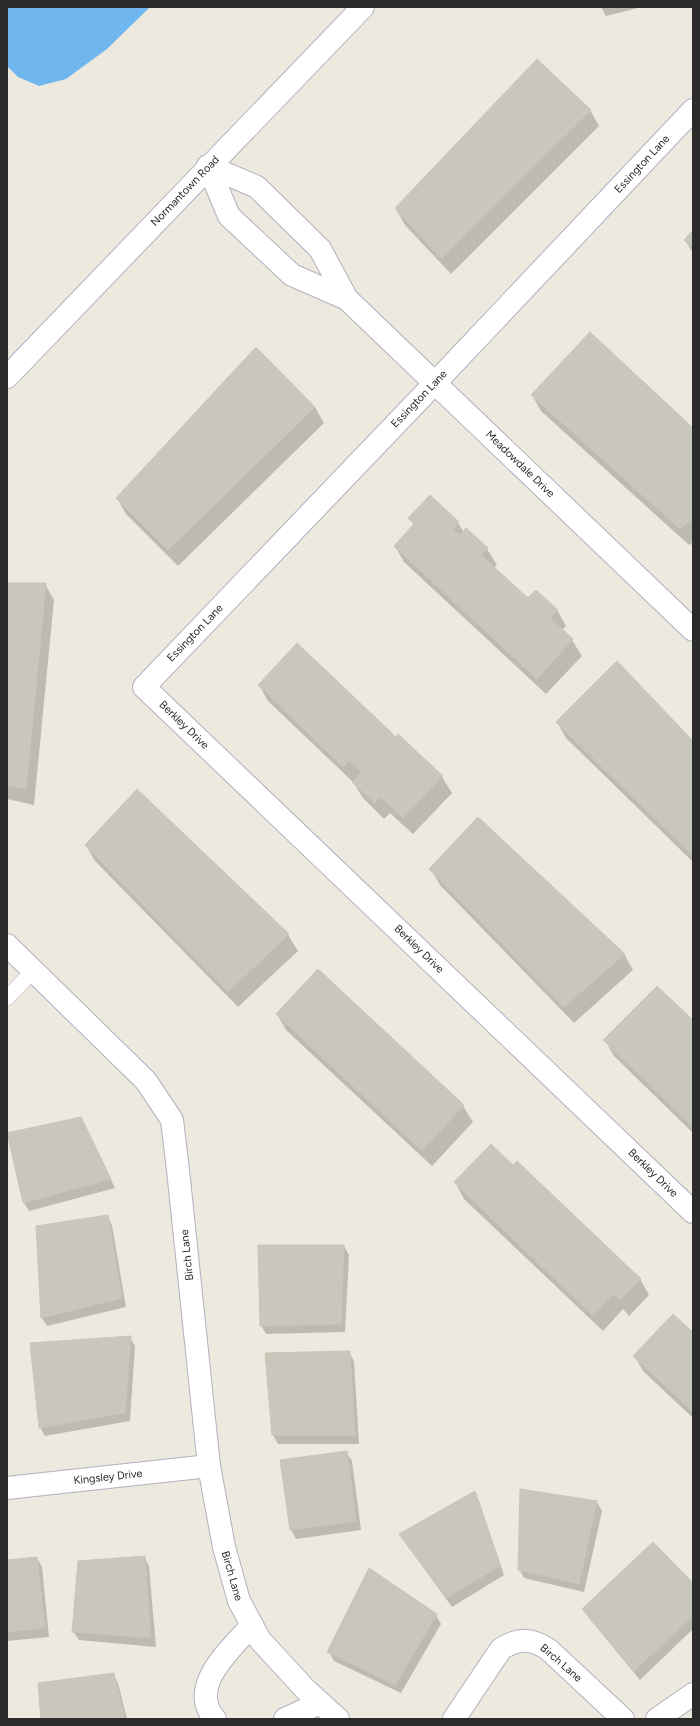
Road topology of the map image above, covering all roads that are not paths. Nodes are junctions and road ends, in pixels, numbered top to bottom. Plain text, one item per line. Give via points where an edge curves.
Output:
1 (363, 7) edge
2 (693, 110) edge
3 (208, 166) junction
4 (347, 299) junction
5 (7, 377) edge
6 (435, 384) junction
7 (693, 630) edge
8 (144, 687) joint
9 (7, 945) edge
10 (33, 971) junction
11 (7, 998) edge
12 (693, 1212) edge
13 (208, 1466) junction
14 (7, 1488) edge
15 (252, 1625) junction
16 (693, 1694) edge
17 (320, 1703) junction
18 (215, 1719) edge
19 (285, 1719) edge
20 (338, 1719) edge
21 (454, 1719) edge
22 (623, 1719) edge
23 (657, 1719) edge

1 - 3 street, Normantown Road
2 - 6 street, Essington Lane
3 - 4 street, Meadowdale Drive via 258,186 320,249
3 - 4 street, Meadowdale Drive via 229,216 292,275
3 - 5 street, Normantown Road
4 - 6 street, Meadowdale Drive
6 - 7 street, Meadowdale Drive
6 - 8 street, Essington Lane
8 - 12 street, Berkley Drive
9 - 10 street, Birch Lane
10 - 11 lane
10 - 13 street, Birch Lane via 146,1081 172,1120
13 - 14 street, Kingsley Drive
13 - 15 street, Birch Lane via 238,1601
15 - 17 street, Birch Lane via 260,1640
15 - 18 street via 209,1677 207,1703
16 - 23 street
17 - 19 street
17 - 20 street, Birch Lane
21 - 22 street, Birch Lane via 501,1649 520,1640 540,1644 549,1650

